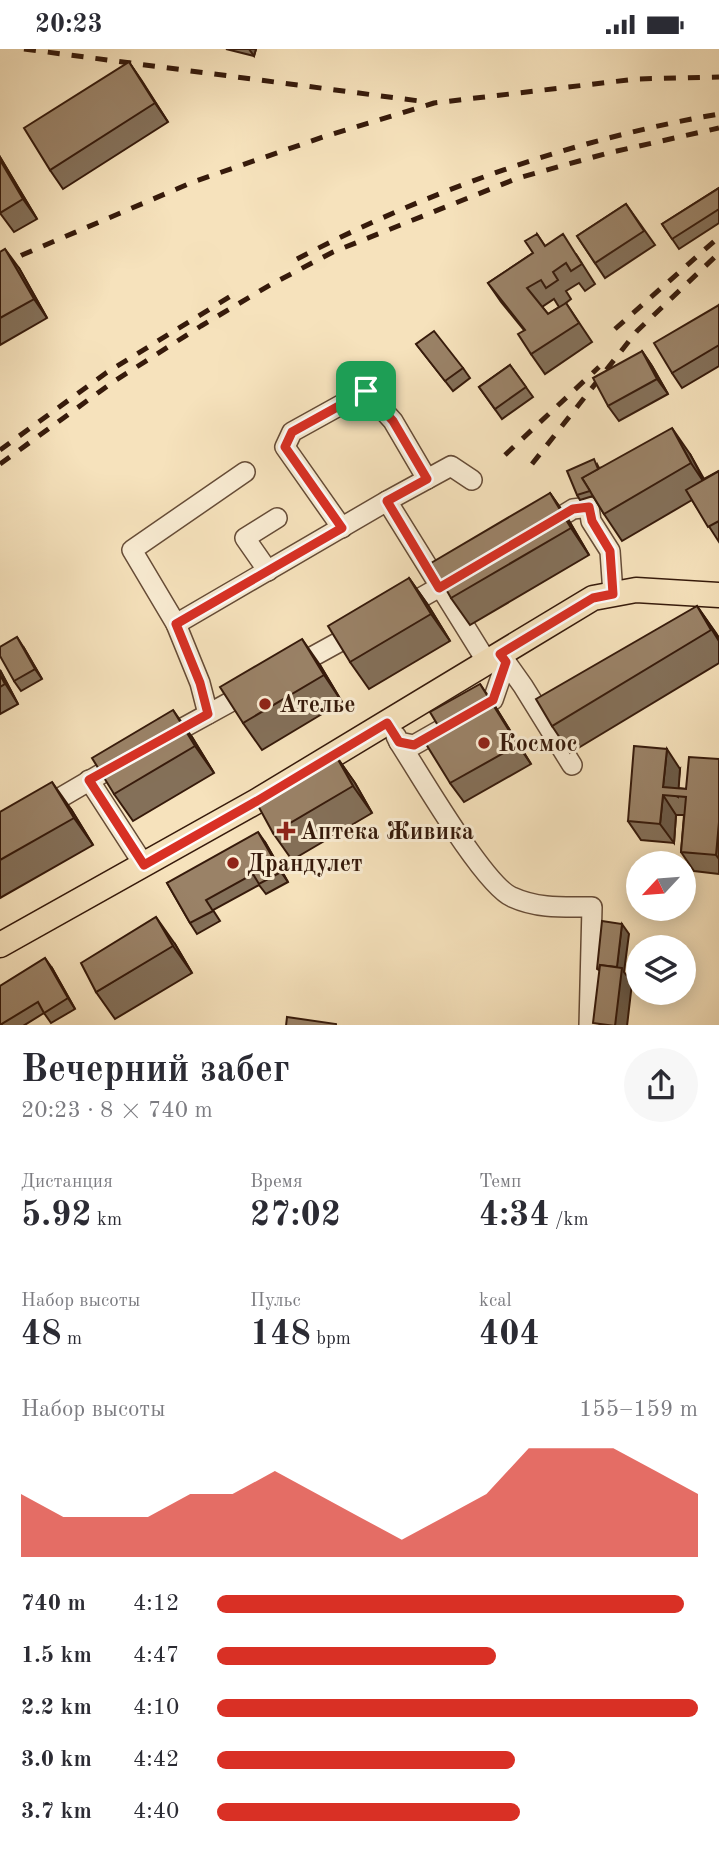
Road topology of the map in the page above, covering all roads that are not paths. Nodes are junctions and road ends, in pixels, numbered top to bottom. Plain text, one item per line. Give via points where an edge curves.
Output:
1 (245, 472) dead end
2 (427, 479) junction
3 (472, 479) dead end
4 (387, 501) junction
5 (277, 517) dead end
6 (342, 528) junction
7 (528, 535) edge
8 (484, 562) edge
9 (268, 571) junction
10 (439, 588) junction
11 (613, 594) junction
12 (719, 595) edge
13 (176, 624) junction
14 (498, 660) junction
15 (208, 714) junction
16 (393, 732) junction
17 (572, 765) dead end
18 (89, 780) junction
19 (0, 833) edge
20 (144, 865) junction
21 (0, 945) edge
22 (589, 1025) edge

1 - 13 lane via 132,551
2 - 3 lane via 451,466
2 - 4 lane
2 - 6 lane via 372,386 292,432 285,447
4 - 6 lane
4 - 10 lane
5 - 9 lane via 239,542
6 - 9 lane
7 - 11 lane via 573,509 589,507 610,551
8 - 10 lane
9 - 13 lane
10 - 14 lane
10 - 15 lane
11 - 12 main road via 636,590
11 - 14 main road via 593,598
13 - 15 lane
14 - 16 main road
14 - 16 lane via 493,700 414,745
14 - 17 lane
15 - 18 lane
16 - 20 main road
16 - 22 lane via 479,864 510,897 545,907 592,907
18 - 19 lane
18 - 20 lane
20 - 21 main road

